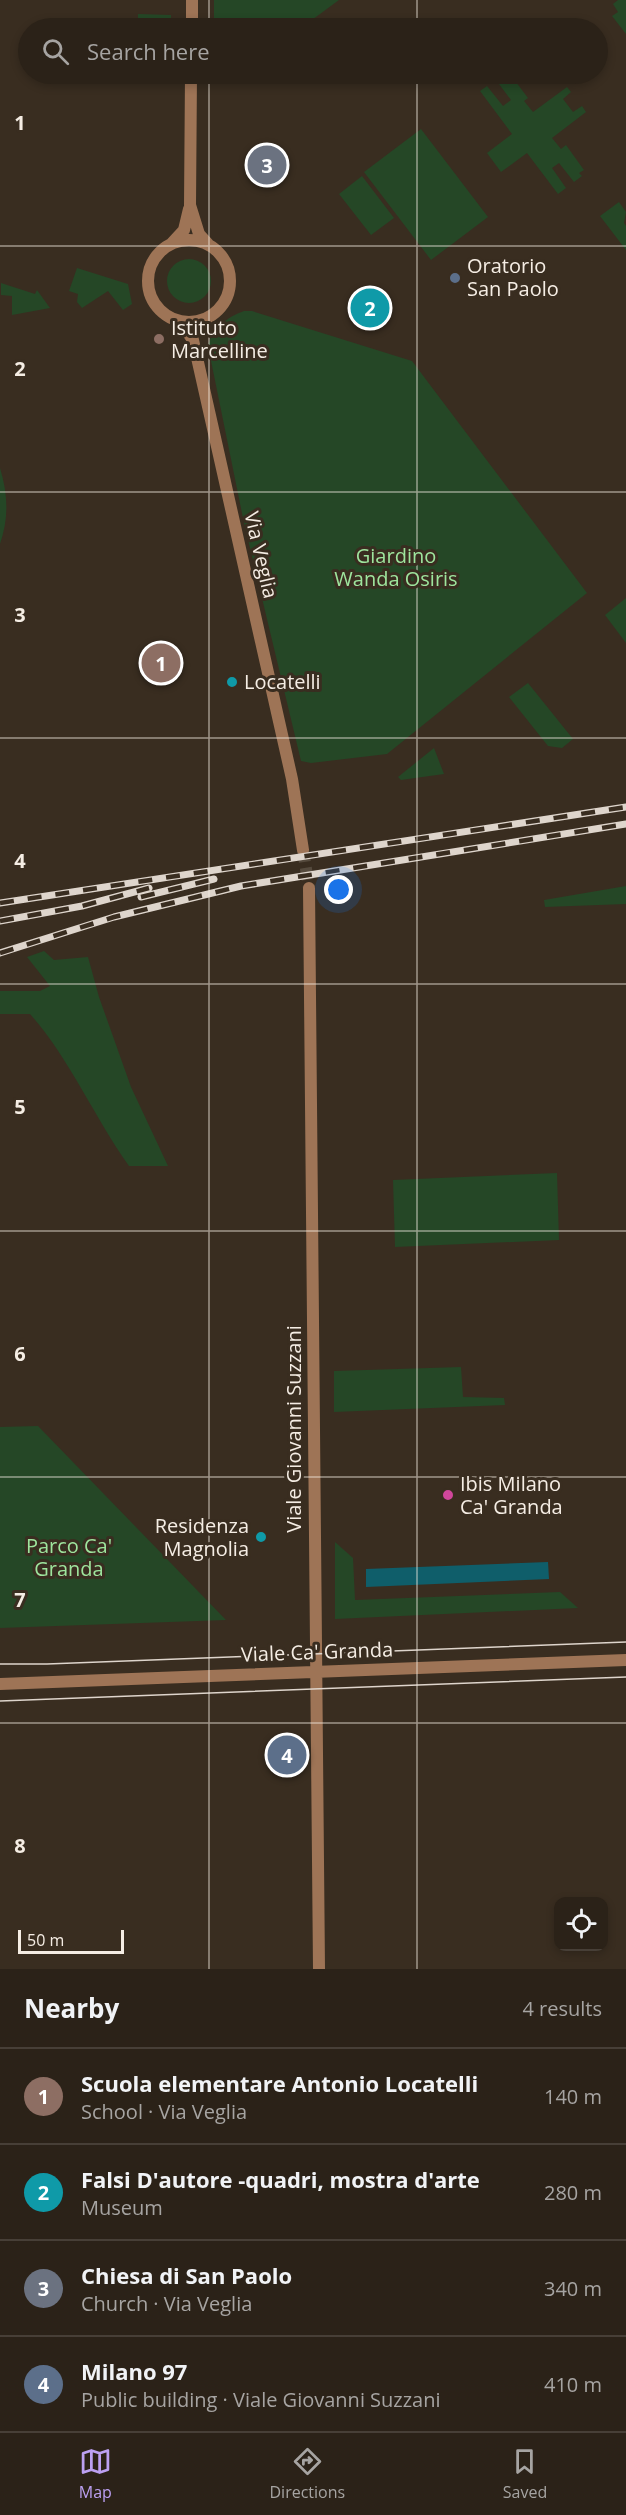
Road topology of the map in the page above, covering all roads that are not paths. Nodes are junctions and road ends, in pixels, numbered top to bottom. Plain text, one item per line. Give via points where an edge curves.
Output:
1 (192, 0) edge
2 (192, 18) edge
3 (191, 84) edge
4 (190, 196) junction
5 (210, 246) junction
6 (165, 248) junction
7 (202, 320) junction
8 (180, 321) junction
9 (193, 340) junction
10 (303, 850) tunnel mouth
11 (309, 888) tunnel mouth
12 (626, 1660) edge
13 (315, 1671) junction
14 (3, 1683) edge
15 (319, 1969) edge

1 - 2 street
3 - 4 street
4 - 5 street via 197,228
4 - 6 street via 184,230
5 - 6 street via 189,240
5 - 7 street via 227,265 230,286 221,306
6 - 8 street via 150,269 148,287 162,312
7 - 8 street
7 - 9 street
8 - 9 street, Via Veglia
9 - 10 street, Via Veglia via 292,779
11 - 13 street, Viale Giovanni Suzzani
12 - 13 street, Viale Ca' Granda
13 - 14 street, Viale Ca' Granda
13 - 15 street, Viale Giovanni Suzzani

